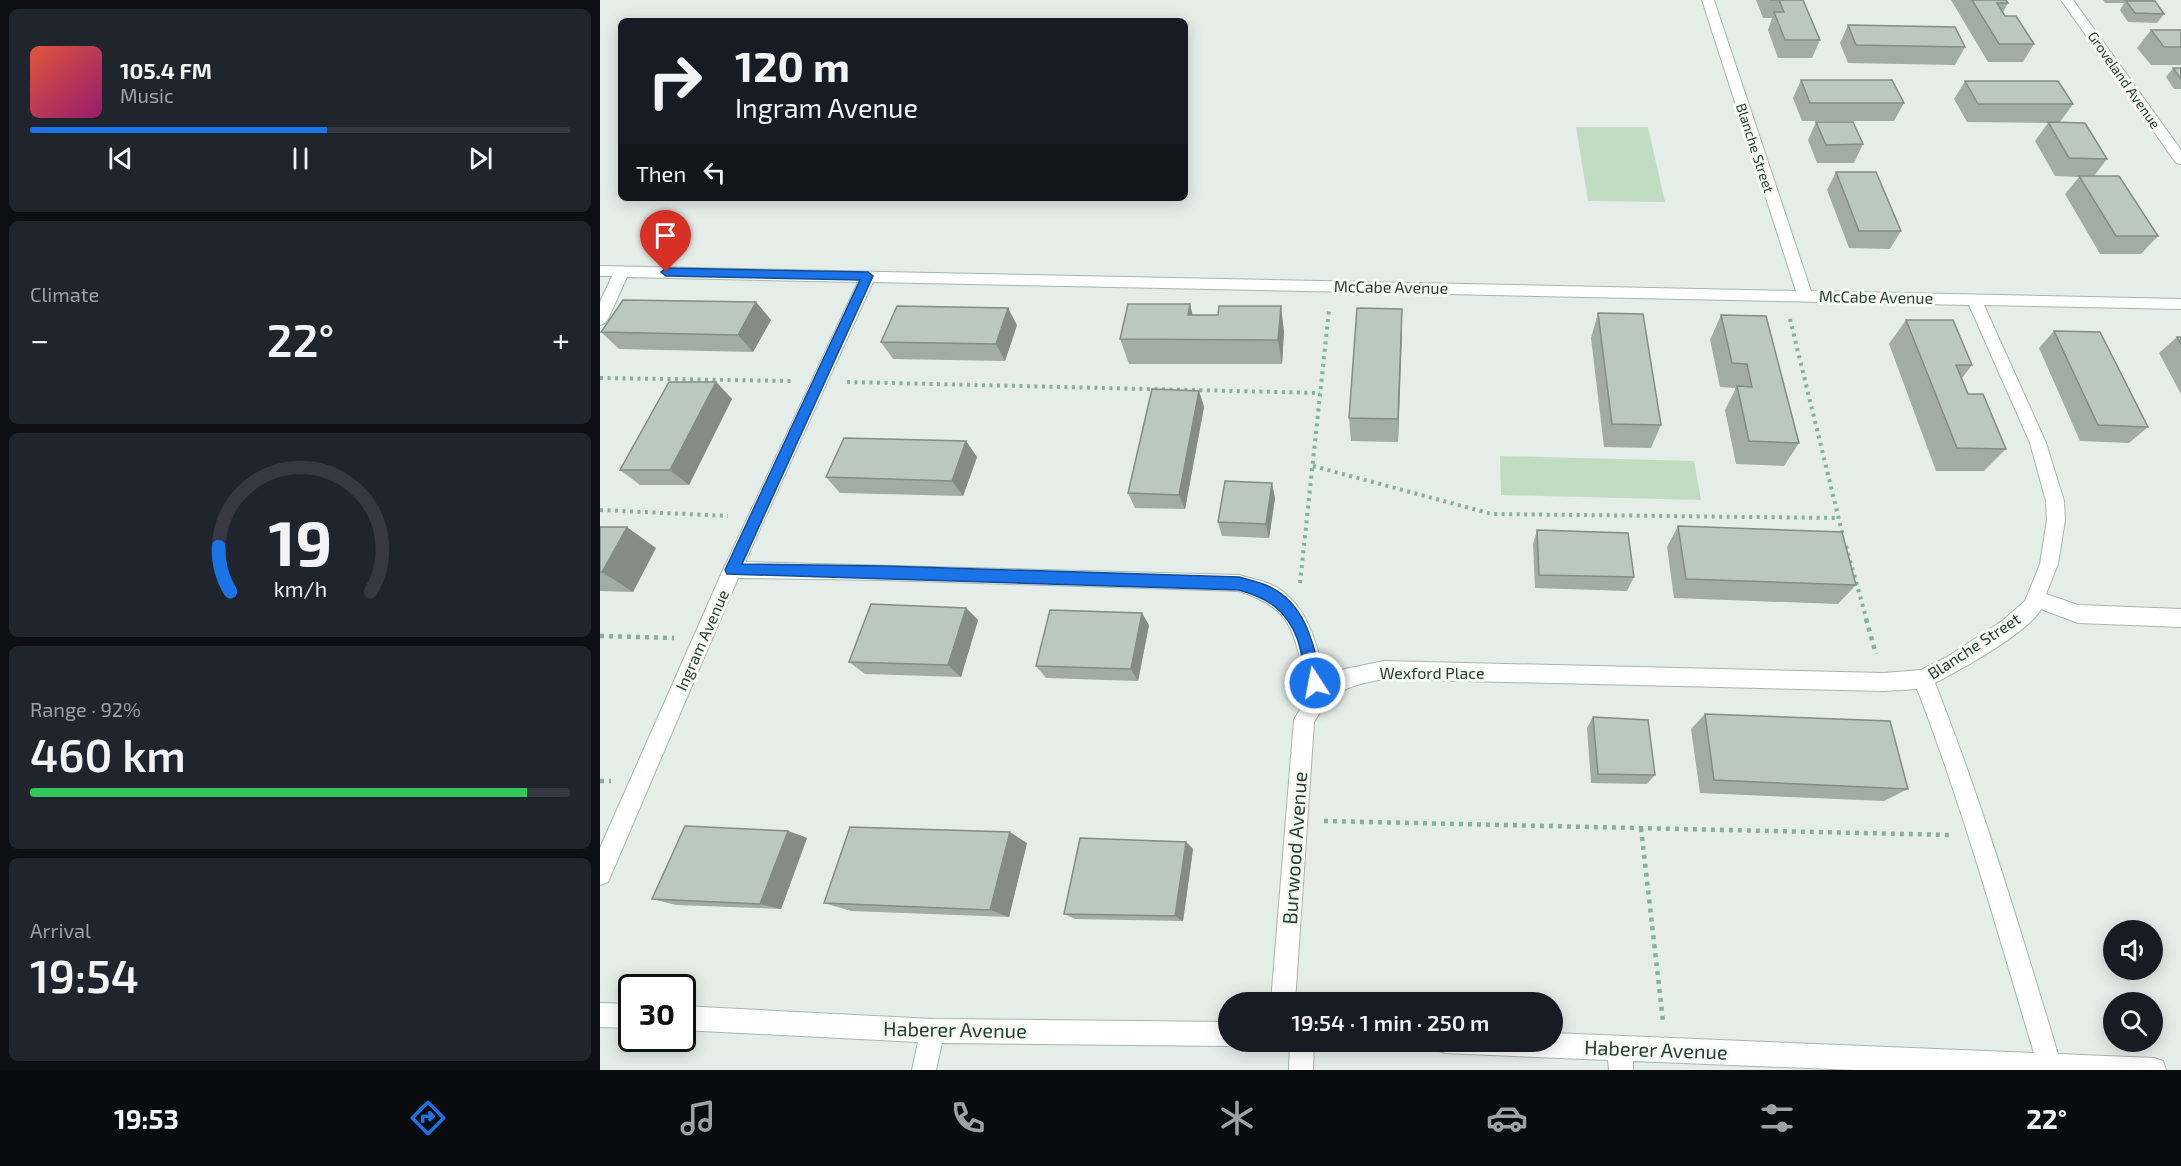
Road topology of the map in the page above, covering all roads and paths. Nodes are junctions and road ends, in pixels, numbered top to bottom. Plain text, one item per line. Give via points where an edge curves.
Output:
1 (1708, 0) edge
2 (2067, 0) edge
3 (2181, 160) edge
4 (600, 271) edge
5 (622, 271) junction
6 (868, 276) junction
7 (1332, 286) junction
8 (1804, 295) junction
9 (1974, 300) junction
10 (2181, 304) edge
11 (600, 319) edge
12 (600, 378) edge
13 (819, 381) junction
14 (1320, 393) junction
15 (1313, 466) junction
16 (600, 510) edge
17 (757, 518) junction
18 (1838, 518) junction
19 (732, 570) junction
20 (2036, 598) junction
21 (1289, 609) junction
22 (2181, 618) edge
23 (600, 636) edge
24 (702, 639) junction
25 (1923, 679) junction
26 (1884, 682) junction
27 (1317, 697) junction
28 (1297, 820) junction
29 (1641, 828) junction
30 (1979, 836) junction
31 (600, 874) edge
32 (1284, 992) edge
33 (600, 1014) edge
34 (618, 1015) edge
35 (696, 1019) edge
36 (933, 1030) junction
37 (1218, 1034) edge
38 (1666, 1050) junction
39 (1302, 1052) edge
40 (1553, 1052) edge
41 (1621, 1059) edge
42 (2051, 1068) edge
43 (924, 1070) edge
44 (1301, 1070) edge
45 (2154, 1070) edge

1 - 8 street, Blanche Street
2 - 3 street, Groveland Avenue
4 - 5 street, McCabe Avenue
5 - 6 street, McCabe Avenue
5 - 11 street
6 - 7 street, McCabe Avenue
6 - 13 street, Ingram Avenue
7 - 8 street, McCabe Avenue
7 - 14 path
8 - 9 street, McCabe Avenue
8 - 18 path via 1790,319
9 - 10 street, McCabe Avenue
9 - 20 street, Blanche Street via 2038,443 2055,501 2049,564
12 - 13 path
13 - 14 path
13 - 17 street, Ingram Avenue
14 - 15 path
15 - 18 path via 1492,514
15 - 21 path via 1301,580
16 - 17 path
17 - 19 street, Ingram Avenue
18 - 26 path
19 - 21 street via 1239,583 1267,592
19 - 24 street, Ingram Avenue
20 - 22 street via 2078,614
20 - 25 street, Blanche Street via 2032,607 2009,627
21 - 27 street via 1304,636
23 - 24 path
24 - 31 street, Ingram Avenue
25 - 26 street, Wexford Place
25 - 30 street, Blanche Street
26 - 27 street, Wexford Place via 1384,670 1329,684
27 - 28 street, Burwood Avenue via 1304,720
28 - 29 path
28 - 32 street, Burwood Avenue
29 - 30 path
29 - 38 path
30 - 42 street, Blanche Street
33 - 34 street
35 - 36 street, Haberer Avenue
36 - 37 street, Haberer Avenue
36 - 43 street
38 - 41 street, Haberer Avenue
38 - 42 street, Haberer Avenue
39 - 44 street
40 - 41 street, Haberer Avenue
42 - 45 street, Haberer Avenue

